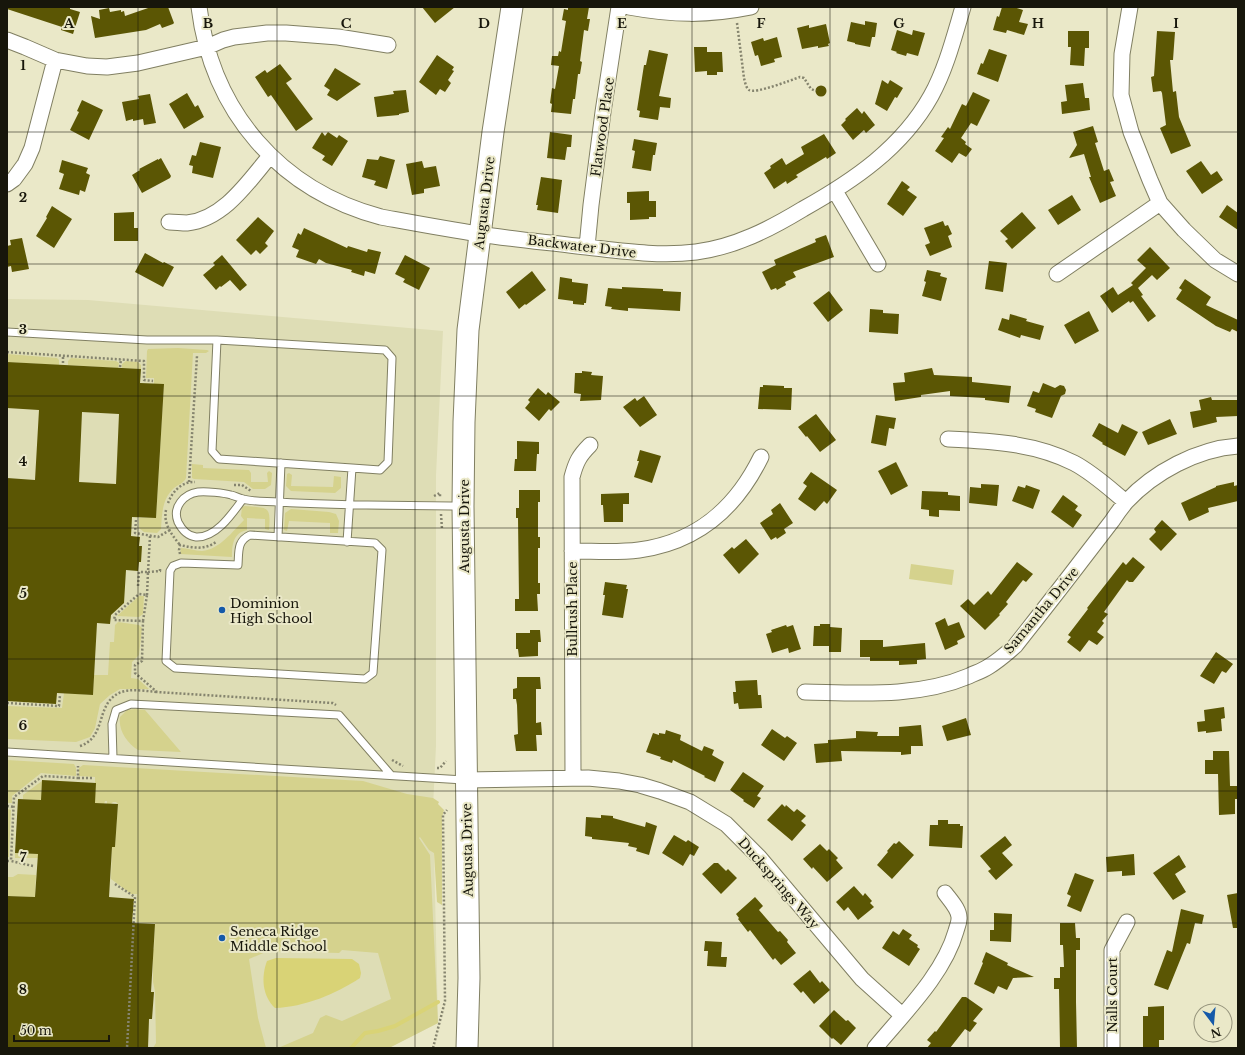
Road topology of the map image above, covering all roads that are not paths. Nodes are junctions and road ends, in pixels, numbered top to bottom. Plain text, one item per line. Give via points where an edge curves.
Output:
1 (199, 7) edge
2 (512, 7) edge
3 (619, 7) edge
4 (630, 7) edge
5 (751, 7) edge
6 (1130, 7) edge
7 (958, 8) edge
8 (7, 40) edge
9 (388, 45) dead end
10 (207, 47) junction
11 (55, 60) junction
12 (270, 156) junction
13 (7, 184) edge
14 (834, 191) junction
15 (1160, 203) junction
16 (169, 222) dead end
17 (480, 234) junction
18 (588, 247) junction
19 (878, 264) dead end
20 (1057, 274) dead end
21 (1238, 274) edge
22 (7, 332) edge
23 (217, 340) junction
24 (948, 439) dead end
25 (590, 445) dead end
26 (1238, 446) edge
27 (761, 457) dead end
28 (281, 463) junction
29 (352, 468) junction
30 (244, 500) junction
31 (280, 502) junction
32 (1126, 502) junction
33 (349, 504) junction
34 (463, 506) junction
35 (278, 537) junction
36 (347, 542) junction
37 (572, 551) junction
38 (804, 692) dead end
39 (7, 752) edge
40 (113, 758) junction
41 (391, 775) junction
42 (574, 778) junction
43 (466, 780) junction
44 (945, 893) dead end
45 (1127, 922) dead end
46 (902, 1015) junction
47 (467, 1048) edge
48 (875, 1048) edge
49 (1112, 1048) edge

1 - 10 street, Backwater Drive
2 - 17 street, Augusta Drive
3 - 18 street, Flatwood Place via 603,112
4 - 5 street via 678,14
6 - 15 street via 1122,54 1121,94 1131,132
7 - 14 street, Backwater Drive via 938,82 921,112 891,148
8 - 11 street
9 - 10 street via 338,37 273,33 234,37
10 - 11 street via 138,63 108,66 88,66
10 - 12 street, Backwater Drive via 225,94 253,139
11 - 13 street via 32,148 25,164
12 - 16 street via 229,202 216,212 187,223
12 - 17 street, Backwater Drive via 289,173 351,208 381,217
14 - 18 street, Backwater Drive via 758,234 715,248 665,254
14 - 19 street
15 - 20 street
15 - 21 street via 1215,260
17 - 18 street, Backwater Drive
17 - 34 street, Augusta Drive via 468,330
22 - 23 lane via 147,340
23 - 28 lane via 212,451 219,459
23 - 29 lane via 385,350 392,358 388,462 380,470
24 - 32 street via 1018,444 1055,454 1075,463
25 - 37 street, Bullrush Place via 579,456 572,477
26 - 32 street, Samantha Drive via 1199,455 1172,467
27 - 37 street via 732,502 700,529 681,538 640,550
28 - 29 lane
28 - 31 lane
29 - 33 lane
30 - 30 lane via 230,494 199,492 187,496 180,502 176,511 178,521 183,531 192,536 204,537 228,519
30 - 31 lane
31 - 33 lane
31 - 35 lane
32 - 38 street, Samantha Drive via 1015,646 987,668 960,679 911,691
33 - 34 lane
33 - 36 lane
34 - 43 street, Augusta Drive
35 - 36 lane
35 - 36 lane via 250,535 242,538 238,565 181,563 173,566 170,572 166,661 175,668 365,679 374,673 382,550 375,543
37 - 42 street, Bullrush Place
39 - 40 lane
40 - 41 lane
40 - 41 lane via 112,724 116,710 131,704 339,715
41 - 43 lane
42 - 43 street, Ducksprings Way
42 - 46 street, Ducksprings Way via 619,781 660,791 690,802 726,824 759,857 862,978
43 - 47 street, Augusta Drive via 469,978
44 - 46 street via 954,904 959,918 954,939 934,977
45 - 49 street, Nalls Court via 1112,950
46 - 48 street

